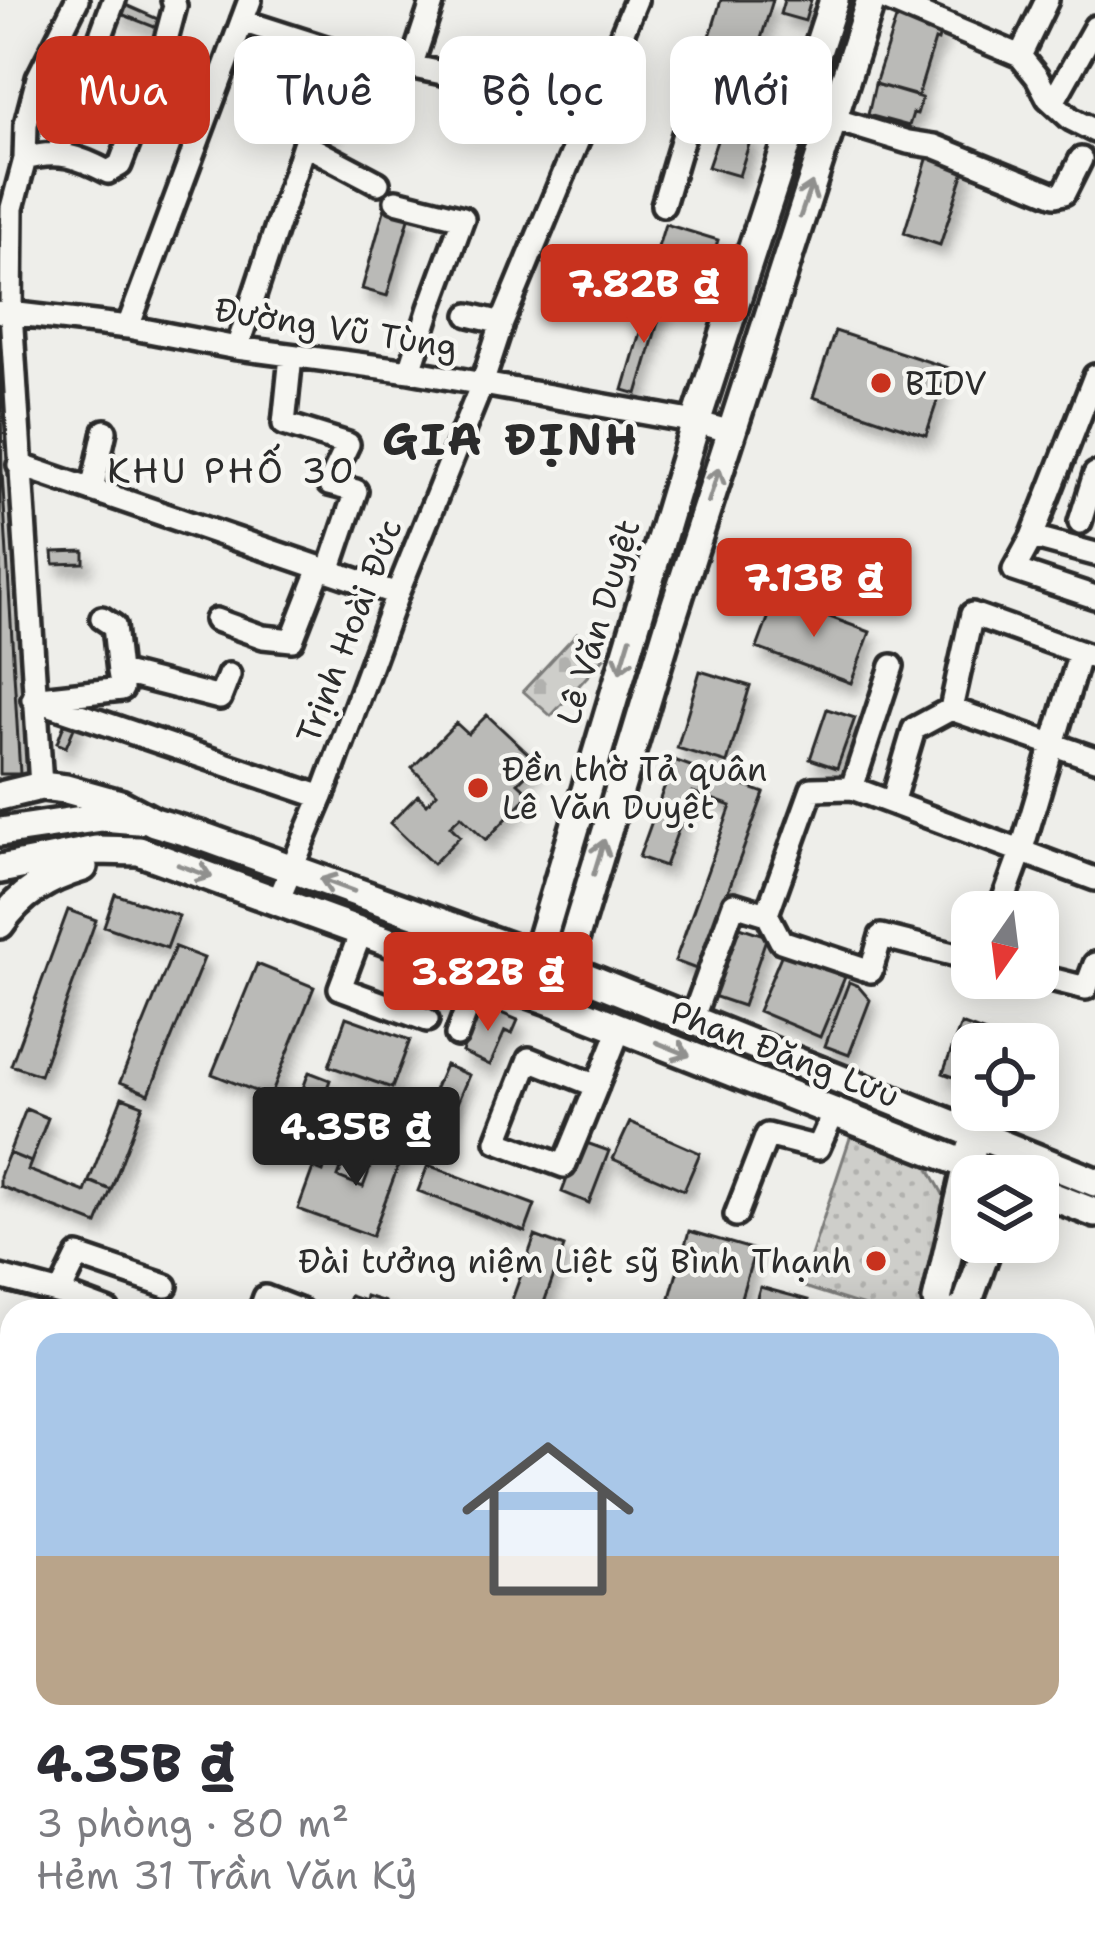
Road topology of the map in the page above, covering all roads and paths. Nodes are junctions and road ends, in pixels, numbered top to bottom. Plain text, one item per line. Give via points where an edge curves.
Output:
1 (77, 0) edge
2 (114, 0) edge
3 (173, 0) edge
4 (433, 0) edge
5 (636, 0) edge
6 (834, 0) edge
7 (871, 0) edge
8 (887, 0) edge
9 (1048, 0) edge
10 (246, 11) edge
11 (1095, 27) edge
12 (301, 36) edge
13 (822, 36) edge
14 (415, 55) edge
15 (1020, 56) junction
16 (1052, 102) junction
17 (833, 119) junction
18 (1095, 131) edge
19 (304, 144) joint
20 (681, 144) edge
21 (787, 144) edge
22 (57, 155) junction
23 (25, 159) junction
24 (1081, 159) dead end
25 (378, 182) dead end
26 (396, 201) dead end
27 (663, 205) dead end
28 (5, 312) edge
29 (469, 315) dead end
30 (502, 322) junction
31 (128, 326) junction
32 (236, 347) junction
33 (291, 356) junction
34 (410, 371) junction
35 (1095, 379) edge
36 (482, 384) junction
37 (696, 422) junction
38 (105, 431) dead end
39 (732, 431) junction
40 (19, 465) junction
41 (1095, 474) edge
42 (92, 490) junction
43 (1051, 490) junction
44 (1086, 500) junction
45 (1080, 522) dead end
46 (1032, 537) junction
47 (1095, 554) edge
48 (325, 570) junction
49 (644, 590) junction
50 (397, 595) junction
51 (1095, 597) edge
52 (677, 600) junction
53 (102, 618) dead end
54 (216, 620) dead end
55 (1088, 656) edge
56 (892, 667) dead end
57 (119, 672) junction
58 (229, 675) dead end
59 (34, 699) junction
60 (950, 709) junction
61 (1054, 744) junction
62 (1095, 759) edge
63 (41, 786) junction
64 (852, 788) junction
65 (0, 796) edge
66 (322, 797) junction
67 (892, 803) junction
68 (154, 822) junction
69 (0, 832) edge
70 (140, 851) junction
71 (1021, 852) junction
72 (0, 869) edge
73 (291, 869) junction
74 (1095, 879) edge
75 (1007, 891) edge
76 (278, 902) junction
77 (767, 914) junction
78 (0, 924) edge
79 (361, 932) junction
80 (951, 954) edge
81 (536, 957) junction
82 (1095, 964) edge
83 (566, 970) junction
84 (479, 976) junction
85 (1059, 981) edge
86 (525, 992) junction
87 (554, 1002) junction
88 (427, 1020) dead end
89 (692, 1020) junction
90 (620, 1028) junction
91 (458, 1035) dead end
92 (597, 1086) junction
93 (834, 1112) junction
94 (975, 1132) junction
95 (970, 1155) edge
96 (1005, 1155) edge
97 (951, 1159) edge
98 (1059, 1174) edge
99 (1095, 1182) edge
100 (1059, 1199) edge
101 (1095, 1213) edge
102 (736, 1215) dead end
103 (951, 1242) edge
104 (981, 1263) edge
105 (0, 1277) edge
106 (166, 1286) dead end
107 (60, 1293) junction
108 (76, 1299) edge
109 (938, 1299) edge
110 (969, 1299) edge

1 - 23 street via 38,78
2 - 22 street
3 - 22 street via 161,59 121,165 108,172
4 - 14 street
5 - 30 street, Trịnh Hoài Đức
6 - 13 main road, Lê Văn Duyệt
7 - 17 main road, Lê Văn Duyệt
8 - 15 street
9 - 15 street
10 - 12 street
10 - 31 street
11 - 16 street
15 - 16 street
16 - 18 street
17 - 24 street via 934,146 1055,195 1064,193
39 -> 17 main road, Lê Văn Duyệt
19 - 25 street
19 - 32 street
20 - 27 street
21 - 37 main road, Lê Văn Duyệt
22 - 23 street
23 - 28 street
26 - 34 street via 464,218
28 - 31 street, Đường Vũ Tùng
28 - 40 street
29 - 30 street
30 - 36 street, Trịnh Hoài Đức
31 - 32 street, Đường Vũ Tùng
32 - 33 street, Đường Vũ Tùng
33 - 34 street, Đường Vũ Tùng
33 - 48 street via 284,424 348,444 329,484 356,491
34 - 36 street, Đường Vũ Tùng
35 - 43 street
36 - 37 street, Đường Vũ Tùng
36 - 50 street, Trịnh Hoài Đức
37 - 39 street, Đường Vũ Tùng
37 - 49 main road, Lê Văn Duyệt
38 - 42 street
52 -> 39 main road, Lê Văn Duyệt
40 - 42 street
40 - 59 street
41 - 44 street
42 - 48 street
43 - 44 street
43 - 46 street
44 - 45 street
46 - 47 street
46 - 51 street via 1014,570
48 - 50 street
48 - 54 street via 292,640
49 - 52 main road
49 -> 81 main road, Lê Văn Duyệt
50 - 66 street, Trịnh Hoài Đức
83 -> 52 main road, Lê Văn Duyệt
53 - 57 street via 114,626
55 - 60 street via 972,614
55 - 61 street
56 - 64 street
57 - 58 street via 220,698
57 - 59 street via 122,688
59 - 63 street
59 - 66 street
60 - 61 street
60 - 67 street via 914,729
61 - 62 street
61 - 71 street
63 - 65 main road, Phan Đăng Lưu
63 - 68 main road, Phan Đăng Lưu via 120,804
64 - 67 street
64 - 77 street via 812,789
66 - 73 street, Trịnh Hoài Đức
67 - 71 street
68 - 69 main road, Phan Đăng Lưu via 102,818
68 - 73 main road, Phan Đăng Lưu
70 - 72 main road, Phan Đăng Lưu via 96,850
70 -> 76 main road, Phan Đăng Lưu
70 - 78 main road via 61,874
71 - 74 street
71 - 75 street
73 - 76 street, Trịnh Hoài Đức
81 -> 73 main road, Phan Đăng Lưu
76 - 79 main road, Phan Đăng Lưu
77 - 80 street via 781,941 871,971 880,936
77 - 89 street via 734,904
79 - 84 main road, Phan Đăng Lưu
79 - 88 street via 340,988
81 - 83 main road, Phan Đăng Lưu
81 - 86 main road, Lê Văn Duyệt
82 - 85 street via 1086,988
83 - 87 main road, Lê Văn Duyệt
83 - 89 main road, Phan Đăng Lưu
84 - 86 main road, Phan Đăng Lưu
84 - 91 street
86 - 87 main road, Phan Đăng Lưu
87 - 90 main road, Phan Đăng Lưu
89 - 94 main road, Phan Đăng Lưu
90 - 92 street
90 -> 93 main road, Phan Đăng Lưu
92 - 92 street via 564,1166 496,1141 529,1059
93 - 97 main road, Phan Đăng Lưu
93 - 102 street via 818,1148 767,1135
94 - 95 main road
94 - 96 main road, Phan Đăng Lưu
98 - 99 main road, Phan Đăng Lưu
100 - 101 main road
103 - 109 main road
104 - 110 main road
105 - 107 street
106 - 107 street via 78,1256
107 - 108 street

